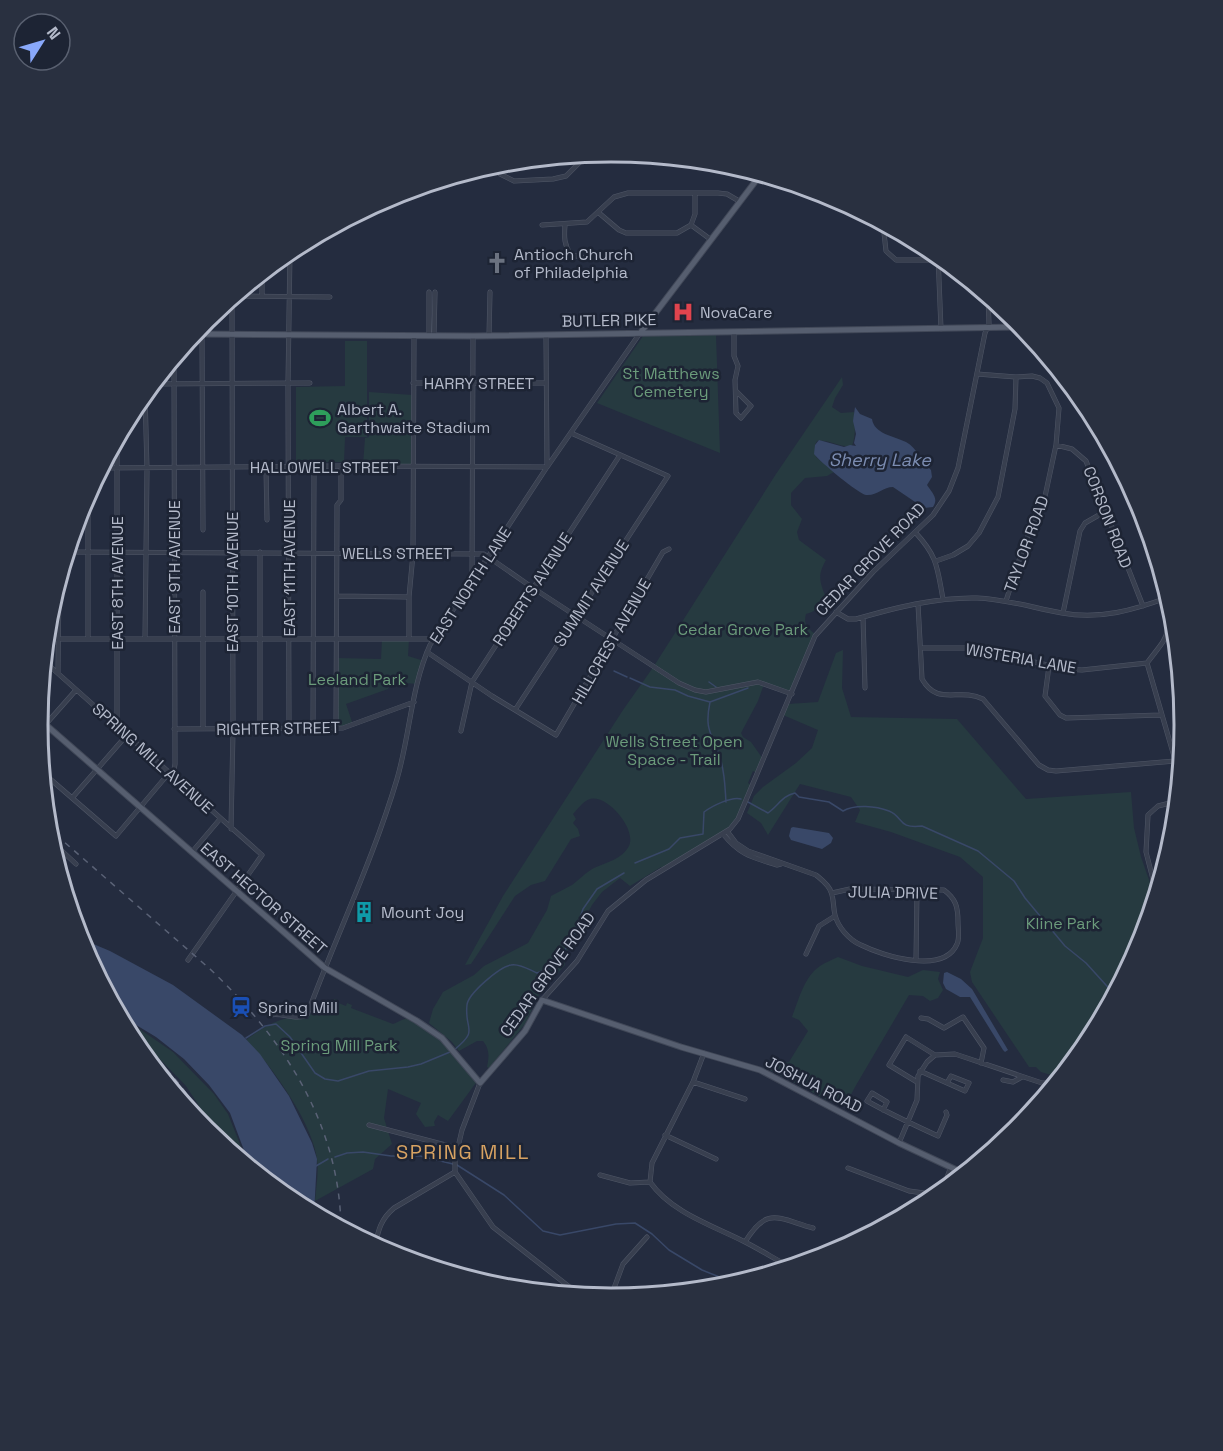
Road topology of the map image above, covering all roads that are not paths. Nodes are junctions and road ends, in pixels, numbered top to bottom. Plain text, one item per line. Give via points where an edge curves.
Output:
1 (579, 163) edge
2 (500, 174) edge
3 (756, 181) edge
4 (695, 193) junction
5 (739, 201) junction
6 (599, 213) junction
7 (542, 225) dead end
8 (565, 225) junction
9 (691, 225) junction
10 (884, 233) dead end
11 (710, 239) junction
12 (582, 257) dead end
13 (926, 258) edge
14 (290, 263) edge
15 (938, 266) edge
16 (262, 283) edge
17 (429, 292) dead end
18 (435, 292) dead end
19 (490, 292) dead end
20 (262, 296) junction
21 (290, 296) junction
22 (246, 297) edge
23 (330, 297) dead end
24 (988, 306) edge
25 (233, 309) edge
26 (1010, 327) edge
27 (987, 328) junction
28 (941, 329) junction
29 (734, 332) junction
30 (641, 333) junction
31 (206, 334) edge
32 (232, 335) junction
33 (289, 335) junction
34 (414, 335) junction
35 (432, 335) junction
36 (546, 335) junction
37 (472, 336) junction
38 (489, 336) junction
39 (202, 339) edge
40 (174, 370) edge
41 (977, 374) junction
42 (1016, 377) junction
43 (310, 383) dead end
44 (413, 383) junction
45 (471, 383) junction
46 (545, 383) junction
47 (163, 384) edge
48 (174, 384) junction
49 (203, 384) junction
50 (233, 384) junction
51 (288, 384) junction
52 (736, 391) junction
53 (145, 409) edge
54 (570, 434) junction
55 (1056, 445) junction
56 (117, 455) edge
57 (620, 455) junction
58 (266, 466) junction
59 (341, 466) junction
60 (232, 467) junction
61 (289, 467) junction
62 (314, 467) junction
63 (414, 467) junction
64 (472, 467) junction
65 (547, 467) junction
66 (110, 468) edge
67 (117, 468) junction
68 (204, 468) junction
69 (147, 469) junction
70 (174, 469) junction
71 (1106, 511) junction
72 (88, 519) edge
73 (267, 520) dead end
74 (203, 530) dead end
75 (915, 532) junction
76 (669, 549) dead end
77 (76, 552) edge
78 (87, 552) junction
79 (145, 552) junction
80 (260, 552) junction
81 (290, 552) junction
82 (338, 552) junction
83 (117, 553) junction
84 (174, 553) junction
85 (232, 553) junction
86 (313, 553) junction
87 (413, 554) junction
88 (471, 554) junction
89 (488, 556) junction
90 (936, 561) junction
91 (472, 581) junction
92 (533, 588) junction
93 (203, 592) dead end
94 (337, 597) junction
95 (409, 597) junction
96 (943, 599) junction
97 (1161, 600) edge
98 (1006, 601) junction
99 (918, 604) junction
100 (1143, 606) junction
101 (836, 612) junction
102 (1063, 613) junction
103 (577, 616) junction
104 (863, 617) junction
105 (58, 620) edge
106 (1167, 636) edge
107 (117, 638) junction
108 (58, 639) junction
109 (87, 639) junction
110 (145, 639) junction
111 (174, 639) junction
112 (203, 639) junction
113 (232, 639) junction
114 (260, 639) junction
115 (290, 639) junction
116 (313, 639) junction
117 (337, 639) junction
118 (409, 639) junction
119 (434, 639) junction
120 (613, 639) junction
121 (921, 648) junction
122 (427, 652) junction
123 (1147, 663) junction
124 (1049, 666) junction
125 (51, 668) edge
126 (58, 674) junction
127 (472, 682) junction
128 (865, 688) dead end
129 (76, 690) junction
130 (792, 694) junction
131 (414, 702) junction
132 (515, 710) junction
133 (1161, 715) junction
134 (48, 721) edge
135 (48, 728) edge
136 (117, 728) junction
137 (174, 729) junction
138 (203, 729) junction
139 (234, 729) junction
140 (313, 729) junction
141 (336, 729) junction
142 (260, 730) junction
143 (289, 730) junction
144 (461, 731) dead end
145 (126, 736) junction
146 (1174, 758) edge
147 (1175, 761) edge
148 (98, 770) junction
149 (171, 775) junction
150 (51, 780) edge
151 (72, 798) junction
152 (1169, 803) edge
153 (140, 807) junction
154 (220, 819) junction
155 (231, 829) junction
156 (725, 833) junction
157 (63, 852) edge
158 (192, 852) junction
159 (76, 864) dead end
160 (1153, 880) edge
161 (917, 890) junction
162 (236, 891) junction
163 (832, 894) junction
164 (835, 916) junction
165 (806, 954) dead end
166 (188, 960) dead end
167 (916, 960) junction
168 (325, 969) junction
169 (542, 1000) junction
170 (270, 1015) dead end
171 (921, 1018) dead end
172 (705, 1053) junction
173 (935, 1055) junction
174 (981, 1064) junction
175 (920, 1071) junction
176 (1023, 1077) junction
177 (1003, 1080) dead end
178 (693, 1082) junction
179 (917, 1082) junction
180 (480, 1083) junction
181 (947, 1083) junction
182 (1047, 1083) edge
183 (745, 1099) dead end
184 (883, 1110) junction
185 (946, 1112) dead end
186 (909, 1123) junction
187 (369, 1125) dead end
188 (665, 1135) junction
189 (899, 1143) junction
190 (457, 1148) junction
191 (716, 1159) dead end
192 (848, 1168) dead end
193 (950, 1169) junction
194 (957, 1171) edge
195 (455, 1172) junction
196 (600, 1175) dead end
197 (946, 1179) edge
198 (650, 1182) junction
199 (926, 1193) edge
200 (813, 1228) dead end
201 (647, 1237) dead end
202 (377, 1238) edge
203 (745, 1242) junction
204 (782, 1262) edge
205 (570, 1287) edge
206 (614, 1289) edge

1 - 2 street via 566,176 553,179 514,181
3 - 5 main road
4 - 5 street via 727,194
4 - 6 street via 628,193 614,197
4 - 9 street
5 - 11 main road
6 - 8 street via 587,222
6 - 9 street via 626,233 676,233
7 - 8 street
8 - 12 street via 566,248 571,255
9 - 11 street
10 - 13 street via 886,251 896,260
11 - 30 main road
14 - 21 street, EAST 11TH AVENUE
15 - 28 street
16 - 20 street
17 - 35 street
18 - 35 street
19 - 38 street
20 - 21 street
20 - 22 street
21 - 23 street
21 - 33 street, EAST 11TH AVENUE
24 - 27 street, CEDAR GROVE ROAD
25 - 32 street, EAST 10TH AVENUE
26 - 27 main road, BUTLER PIKE
27 - 28 main road, BUTLER PIKE
27 - 41 street, CEDAR GROVE ROAD
28 - 29 main road, BUTLER PIKE
29 - 30 main road, BUTLER PIKE
29 - 52 street
30 - 36 main road, BUTLER PIKE
30 - 54 street, EAST NORTH LANE
31 - 32 main road, BUTLER PIKE
32 - 33 main road, BUTLER PIKE
32 - 50 street, EAST 10TH AVENUE
33 - 34 main road, BUTLER PIKE
33 - 51 street, EAST 11TH AVENUE
34 - 35 main road, BUTLER PIKE
34 - 44 street
35 - 37 main road, BUTLER PIKE
36 - 38 main road, BUTLER PIKE
36 - 46 street
37 - 38 main road, BUTLER PIKE
37 - 45 street
39 - 49 street
40 - 48 street, EAST 9TH AVENUE
41 - 42 street, TAYLOR ROAD
41 - 75 street, CEDAR GROVE ROAD via 952,484 940,505
42 - 55 street, TAYLOR ROAD via 1032,376 1047,383 1059,408
42 - 90 street via 1015,409 998,497 968,546
43 - 51 street
44 - 45 street, HARRY STREET
44 - 63 street
45 - 46 street, HARRY STREET
45 - 64 street
46 - 65 street
47 - 48 street
48 - 49 street
48 - 70 street, EAST 9TH AVENUE
49 - 50 street
49 - 68 street
50 - 51 street
50 - 60 street, EAST 10TH AVENUE
51 - 61 street, EAST 11TH AVENUE
52 - 52 street via 736,413 741,418 751,406
53 - 69 street
54 - 57 street
54 - 65 street, EAST NORTH LANE
55 - 71 street, CORSON ROAD via 1078,452 1086,461
55 - 98 street, TAYLOR ROAD via 1044,501 1024,545
56 - 67 street, EAST 8TH AVENUE
57 - 92 street, ROBERTS AVENUE
57 - 103 street, SUMMIT AVENUE via 668,476
58 - 60 street, HALLOWELL STREET
58 - 61 street, HALLOWELL STREET
58 - 73 street
59 - 62 street, HALLOWELL STREET
59 - 63 street, HALLOWELL STREET
59 - 82 street
60 - 68 street, HALLOWELL STREET
60 - 85 street, EAST 10TH AVENUE
61 - 62 street, HALLOWELL STREET
61 - 81 street, EAST 11TH AVENUE
62 - 86 street
63 - 64 street, HALLOWELL STREET
63 - 87 street
64 - 65 street, HALLOWELL STREET
64 - 88 street
65 - 89 street, EAST NORTH LANE
66 - 67 street, HALLOWELL STREET
67 - 69 street, HALLOWELL STREET
67 - 83 street, EAST 8TH AVENUE
68 - 70 street, HALLOWELL STREET
68 - 74 street
69 - 70 street, HALLOWELL STREET
69 - 79 street
70 - 84 street, EAST 9TH AVENUE
71 - 100 street, CORSON ROAD
71 - 102 street via 1085,523 1080,531
72 - 78 street
75 - 90 street
75 - 101 street, CEDAR GROVE ROAD
76 - 120 street, HILLCREST AVENUE via 663,552
77 - 78 street, WELLS STREET
78 - 83 street, WELLS STREET
78 - 109 street
79 - 83 street, WELLS STREET
79 - 84 street, WELLS STREET
79 - 110 street
80 - 81 street, WELLS STREET
80 - 85 street, WELLS STREET
80 - 114 street
81 - 86 street, WELLS STREET
81 - 115 street, EAST 11TH AVENUE
82 - 86 street, WELLS STREET
82 - 87 street, WELLS STREET
82 - 94 street
83 - 107 street, EAST 8TH AVENUE
84 - 85 street, WELLS STREET
84 - 111 street, EAST 9TH AVENUE
85 - 113 street, EAST 10TH AVENUE
86 - 116 street
87 - 88 street, WELLS STREET
87 - 95 street
88 - 89 street, WELLS STREET
88 - 91 street
89 - 91 street, EAST NORTH LANE
89 - 92 street, WELLS STREET
90 - 96 street
91 - 119 street, EAST NORTH LANE
92 - 103 street, WELLS STREET
92 - 127 street, ROBERTS AVENUE
93 - 112 street
94 - 95 street
94 - 117 street
95 - 118 street
96 - 98 street
96 - 99 street
97 - 100 street
98 - 102 street
99 - 104 street
99 - 121 street
100 - 102 street via 1103,615
101 - 104 street via 852,620
101 - 130 street, CEDAR GROVE ROAD via 815,636
103 - 120 street, WELLS STREET
103 - 132 street, SUMMIT AVENUE
104 - 128 street
105 - 108 street
106 - 123 street
107 - 109 street
107 - 110 street
107 - 136 street, EAST 8TH AVENUE
108 - 109 street
108 - 126 street
110 - 111 street
111 - 112 street
111 - 137 street, EAST 9TH AVENUE
112 - 113 street
112 - 138 street
113 - 114 street
113 - 139 street, EAST 10TH AVENUE
114 - 115 street
114 - 142 street
115 - 116 street
115 - 143 street, EAST 11TH AVENUE
116 - 117 street
116 - 140 street
117 - 118 street
117 - 141 street
118 - 119 street
119 - 122 street, EAST NORTH LANE
120 - 130 street, WELLS STREET via 695,690 717,691 758,682
120 - 132 street, HILLCREST AVENUE via 556,735
121 - 124 street, WISTERIA LANE via 973,648
121 - 147 street via 922,679 927,688 935,693 970,694 983,699 1039,765 1048,770
122 - 127 street
122 - 131 street, EAST NORTH LANE
123 - 124 street, WISTERIA LANE via 1082,670
123 - 133 street
124 - 133 street via 1045,696 1066,718
125 - 126 street, SPRING MILL AVENUE
126 - 129 street, SPRING MILL AVENUE
127 - 132 street
127 - 144 street, ROBERTS AVENUE
129 - 134 street
129 - 136 street, SPRING MILL AVENUE
130 - 156 street, CEDAR GROVE ROAD via 738,819
131 - 141 street, RIGHTER STREET
131 - 168 street, EAST NORTH LANE via 391,797
133 - 146 street
135 - 148 main road, EAST HECTOR STREET
136 - 145 street, SPRING MILL AVENUE
137 - 138 street, RIGHTER STREET
137 - 149 street, EAST 9TH AVENUE via 175,764
138 - 139 street, RIGHTER STREET
139 - 142 street, RIGHTER STREET
139 - 155 street, EAST 10TH AVENUE
140 - 141 street, RIGHTER STREET
140 - 143 street, RIGHTER STREET
142 - 143 street, RIGHTER STREET
145 - 148 street
145 - 149 street, SPRING MILL AVENUE
148 - 151 street
148 - 153 main road, EAST HECTOR STREET
149 - 153 street
149 - 154 street, SPRING MILL AVENUE
150 - 151 street
151 - 153 street via 116,836
152 - 160 street via 1158,806 1148,815 1146,852
153 - 158 main road, EAST HECTOR STREET
154 - 155 street, SPRING MILL AVENUE
154 - 158 street
155 - 162 street, SPRING MILL AVENUE via 262,855
156 - 163 street, JULIA DRIVE via 743,849 816,875
156 - 169 street, CEDAR GROVE ROAD via 646,880 608,911 577,960
157 - 159 street
158 - 162 main road, EAST HECTOR STREET
161 - 163 street, JULIA DRIVE via 850,890
161 - 167 street
161 - 167 street, JULIA DRIVE via 944,891 952,897 958,908 958,938 945,958
162 - 166 street
162 - 168 main road, EAST HECTOR STREET
163 - 164 street, JULIA DRIVE
164 - 165 street via 819,926
164 - 167 street, JULIA DRIVE via 846,934 861,946
168 - 170 street, EAST NORTH LANE via 305,1017
168 - 180 main road, EAST HECTOR STREET via 436,1032
169 - 172 main road, JOSHUA ROAD
169 - 180 main road, CEDAR GROVE ROAD via 525,1031
171 - 174 street via 944,1028 963,1017 984,1048
172 - 178 street
172 - 189 main road, JOSHUA ROAD via 759,1070
173 - 174 street via 955,1054
173 - 175 street
173 - 179 street via 906,1037 889,1065
174 - 176 street
175 - 179 street
175 - 181 street
176 - 177 street via 1013,1082
176 - 182 street
178 - 183 street
178 - 188 street
179 - 186 street
180 - 190 street
181 - 181 street via 951,1076 969,1083 965,1091
184 - 184 street via 887,1102 872,1093 867,1101
184 - 186 street
185 - 186 street via 938,1136
186 - 189 street
187 - 190 street
188 - 191 street
188 - 198 street via 652,1164
189 - 193 main road, JOSHUA ROAD
190 - 195 street
192 - 199 street via 909,1191
193 - 194 main road, JOSHUA ROAD
193 - 197 street
195 - 202 street via 394,1208 381,1221
195 - 205 street via 495,1230
196 - 198 street via 630,1183
198 - 203 street via 667,1200 697,1219
200 - 203 street via 772,1217 761,1220
201 - 206 street via 623,1264
203 - 204 street

